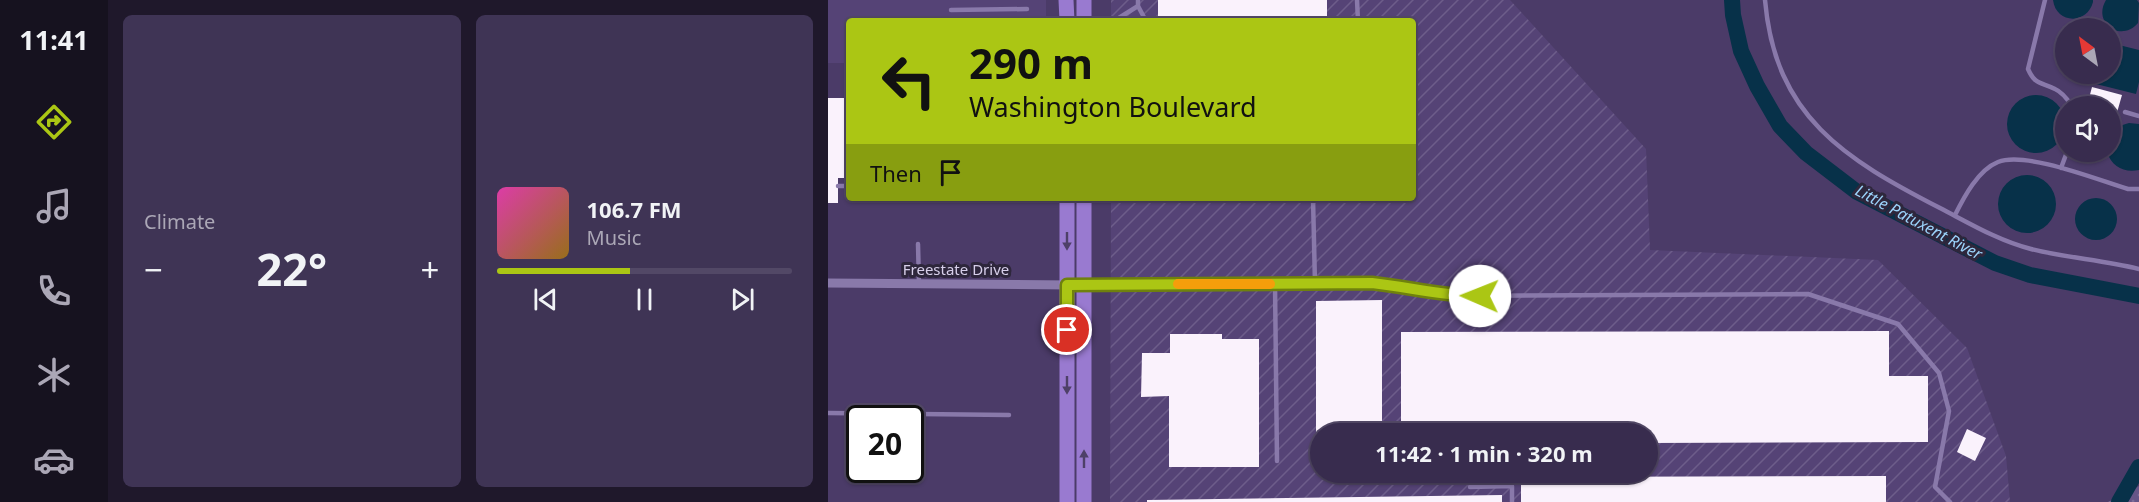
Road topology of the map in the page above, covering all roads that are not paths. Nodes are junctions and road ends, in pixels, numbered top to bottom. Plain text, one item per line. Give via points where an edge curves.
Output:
1 (1066, 0) edge
2 (1084, 0) edge
3 (1357, 0) edge
4 (1765, 0) edge
5 (2045, 0) edge
6 (1138, 3) edge
7 (1027, 9) dead end
8 (951, 10) dead end
9 (1067, 18) edge
10 (1084, 18) edge
11 (1118, 18) edge
12 (1145, 18) edge
13 (1358, 18) edge
14 (2063, 96) edge
15 (2125, 112) dead end
16 (2139, 116) edge
17 (2063, 162) edge
18 (2061, 168) junction
19 (838, 186) dead end
20 (846, 186) edge
21 (2139, 189) edge
22 (1067, 201) edge
23 (1084, 201) edge
24 (1313, 201) edge
25 (1954, 215) junction
26 (918, 244) dead end
27 (2139, 269) edge
28 (828, 283) edge
29 (919, 284) junction
30 (1085, 284) junction
31 (1275, 284) junction
32 (1315, 284) junction
33 (1067, 285) junction
34 (828, 413) edge
35 (1009, 415) dead end
36 (1277, 461) dead end
37 (1470, 487) dead end
38 (1067, 502) edge
39 (1084, 502) edge
40 (1512, 502) edge
41 (1950, 502) edge

1 - 9 main road
2 - 10 main road
3 - 13 lane
4 - 25 lane via 1776,55 1810,118 1848,154
5 - 14 lane via 2028,69 2032,78
6 - 11 lane
6 - 12 lane
7 - 8 lane
15 - 16 lane
17 - 18 lane
18 - 21 lane
18 - 25 lane via 2019,159 1998,162 1971,188
19 - 20 lane
22 -> 33 main road
23 - 30 main road
24 - 32 lane
25 - 27 lane via 2029,249
26 - 29 lane
28 - 29 street, Freestate Drive
29 - 33 street, Freestate Drive
30 - 31 lane
30 - 33 street, Freestate Drive
39 -> 30 main road
31 - 32 lane
31 - 36 lane
32 - 41 lane via 1372,283 1456,296 1808,294 1898,324 1939,374 1949,411 1935,487
33 -> 38 main road
34 - 35 lane
37 - 40 lane via 1512,486

